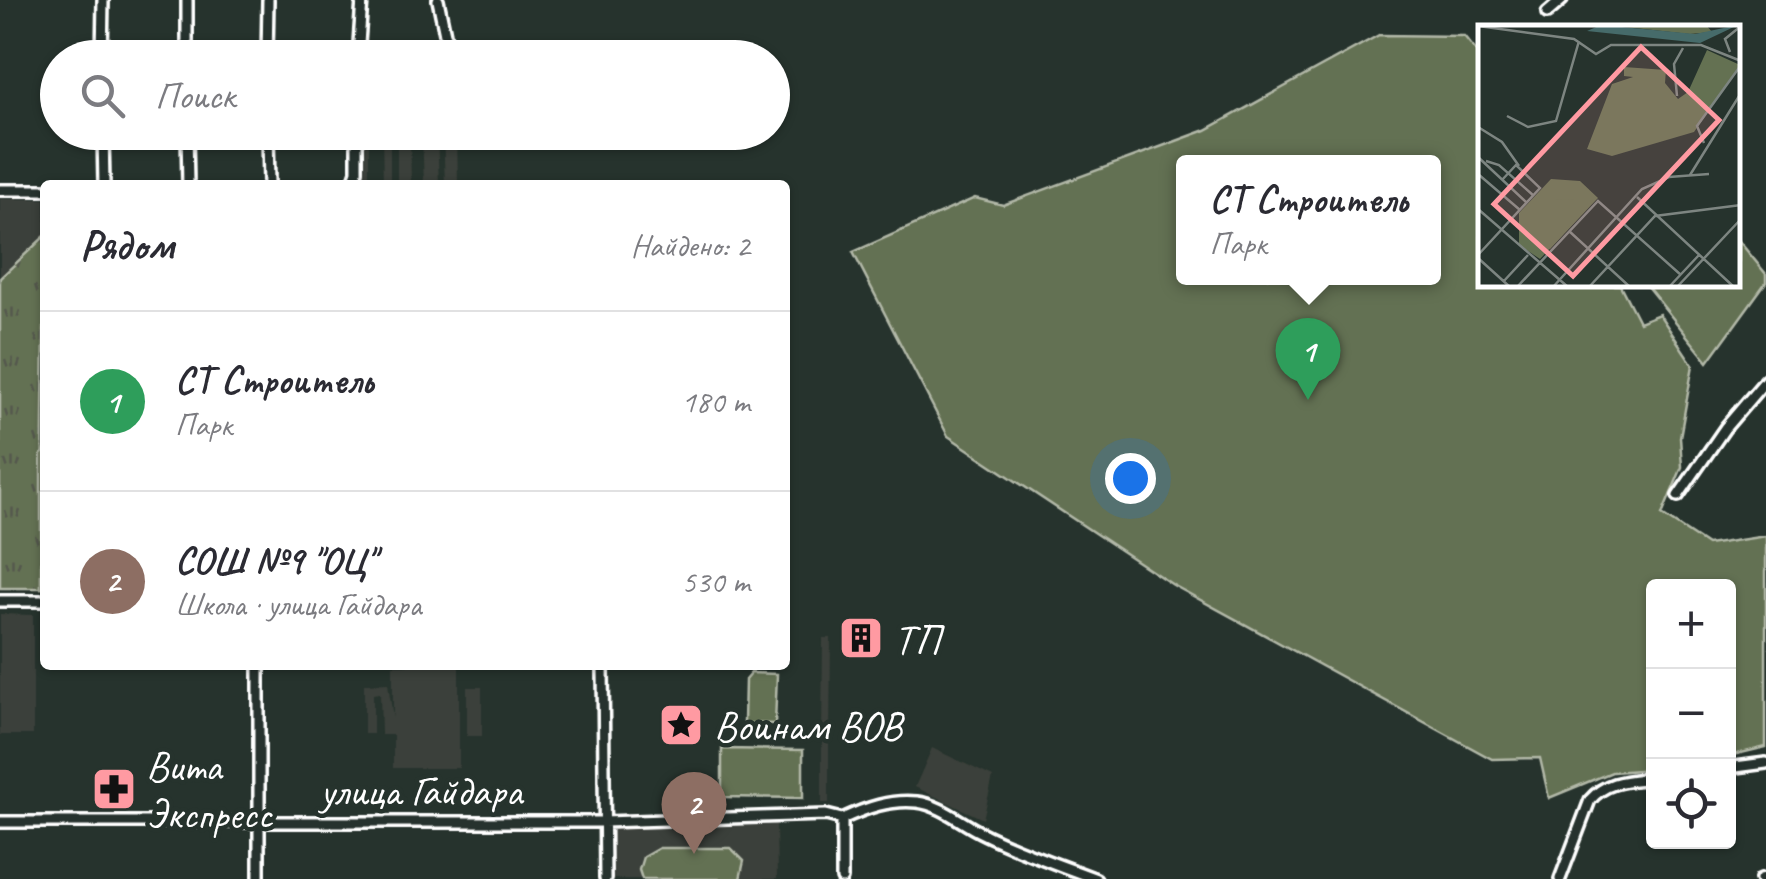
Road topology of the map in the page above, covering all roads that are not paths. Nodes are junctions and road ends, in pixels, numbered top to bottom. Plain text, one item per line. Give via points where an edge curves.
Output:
1 (103, 0) edge
2 (187, 0) edge
3 (268, 0) edge
4 (362, 0) edge
5 (438, 0) edge
6 (1562, 0) edge
7 (1548, 13) dead end
8 (102, 40) edge
9 (187, 40) edge
10 (267, 40) edge
11 (359, 40) edge
12 (446, 40) edge
13 (103, 150) edge
14 (188, 150) edge
15 (268, 150) edge
16 (357, 150) edge
17 (104, 180) edge
18 (188, 180) edge
19 (269, 180) edge
20 (354, 180) edge
21 (0, 190) edge
22 (40, 190) edge
23 (1766, 380) edge
24 (1678, 496) dead end
25 (0, 601) edge
26 (40, 601) edge
27 (258, 670) edge
28 (603, 670) edge
29 (1766, 764) edge
30 (1736, 767) edge
31 (1646, 779) edge
32 (842, 819) junction
33 (0, 822) edge
34 (604, 822) junction
35 (260, 823) junction
36 (259, 879) edge
37 (605, 879) edge
38 (842, 879) edge
39 (1096, 879) edge
40 (1560, 879) edge

1 - 8 street
2 - 9 street
3 - 10 street
4 - 11 street
5 - 12 street
6 - 7 street
13 - 17 street
14 - 18 street
15 - 19 street
16 - 20 street
21 - 22 street
23 - 24 street
25 - 26 street
27 - 35 street
28 - 34 street
29 - 30 street
31 - 40 street via 1610,784 1590,800
32 - 34 street, улица Гайдара
32 - 38 street
32 - 39 street via 890,802 932,805 1012,847
33 - 35 street, улица Гайдара
34 - 35 street, улица Гайдара
34 - 37 street
35 - 36 street

